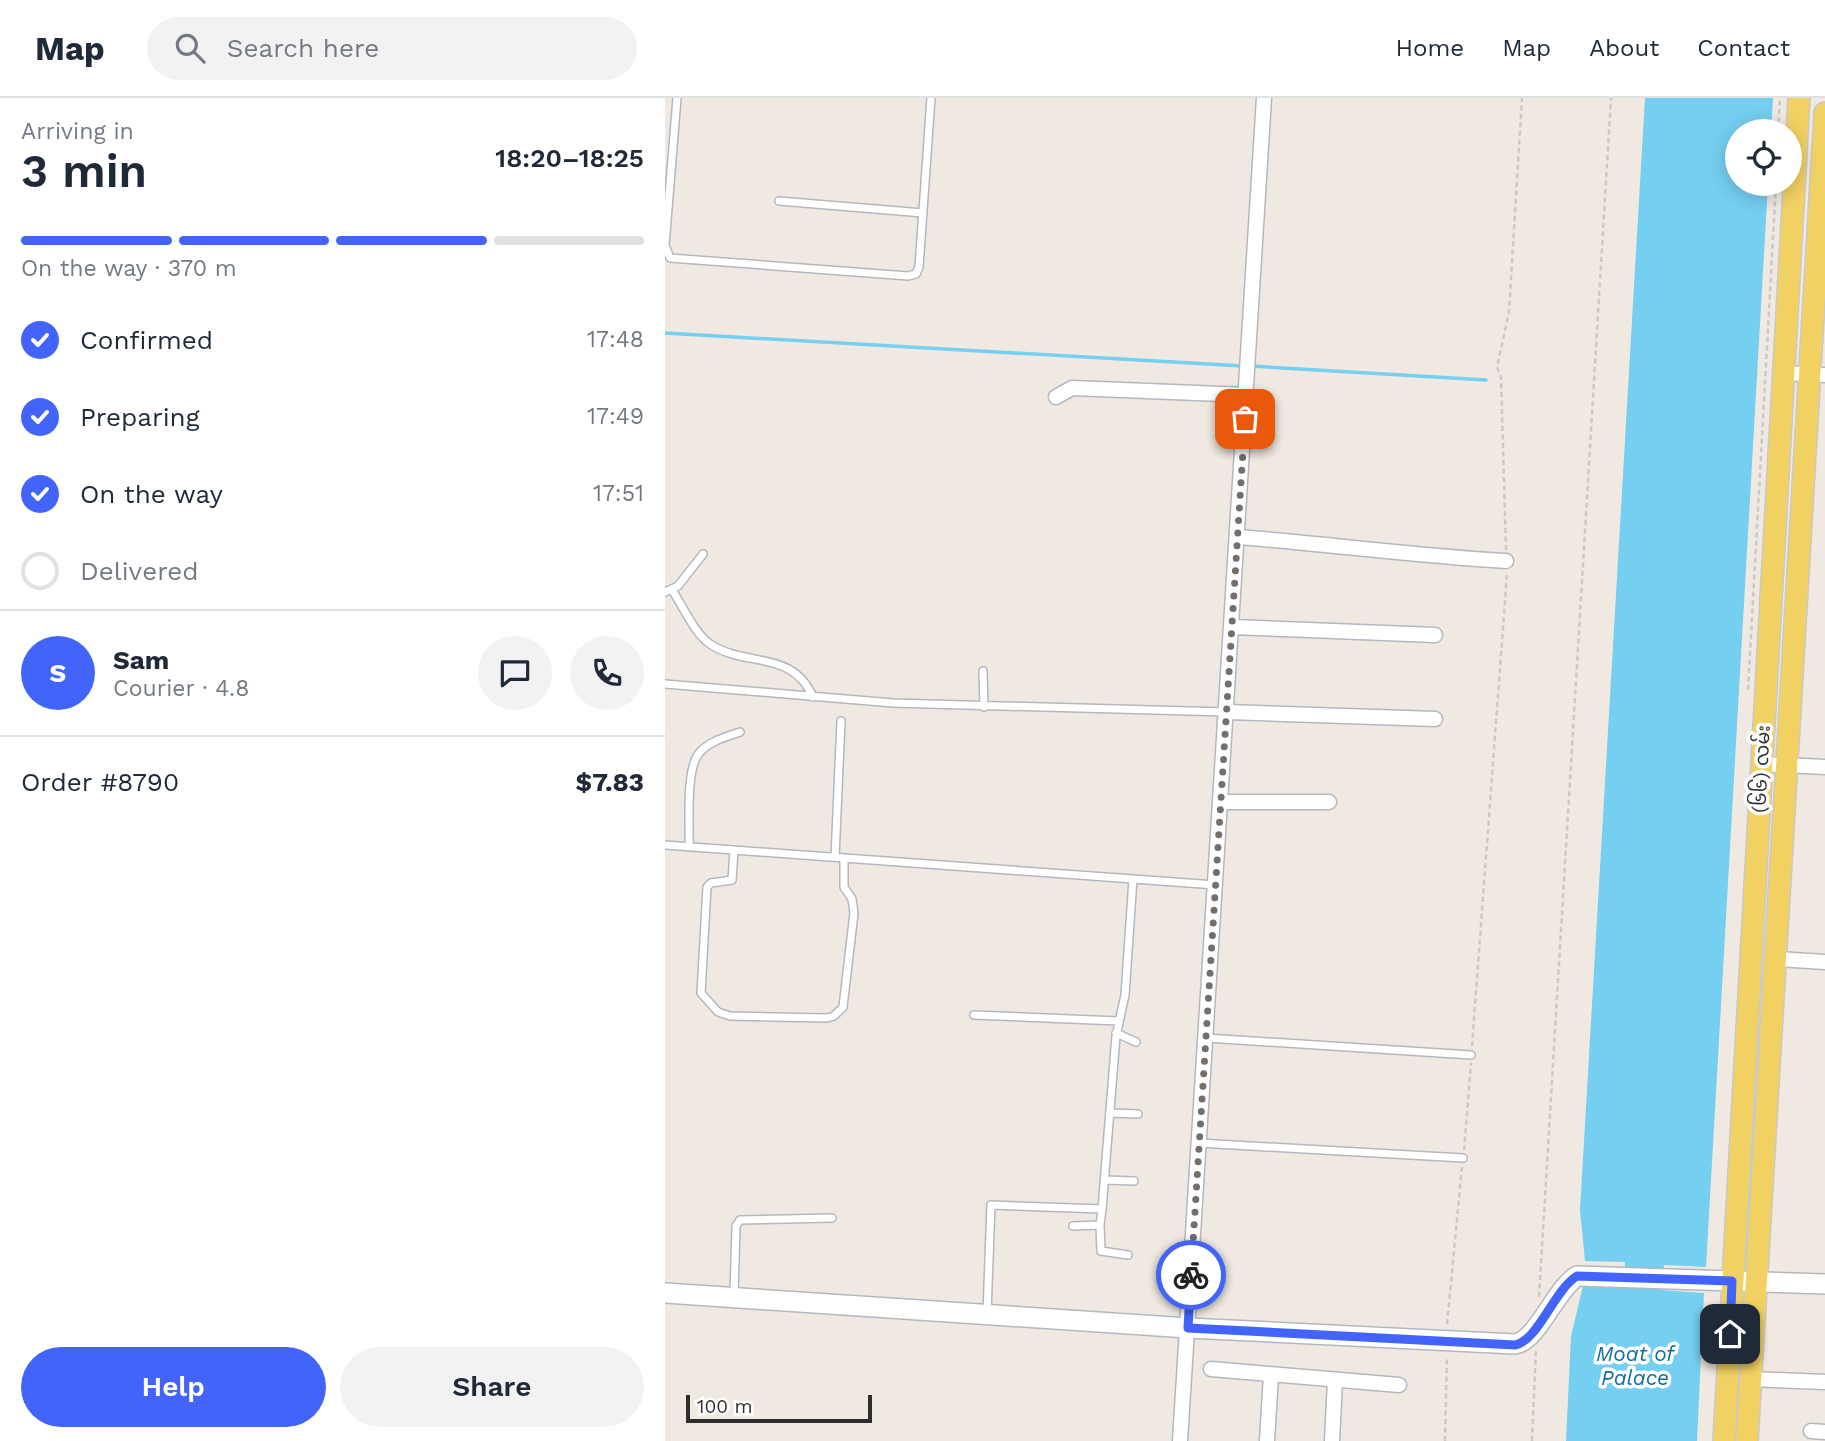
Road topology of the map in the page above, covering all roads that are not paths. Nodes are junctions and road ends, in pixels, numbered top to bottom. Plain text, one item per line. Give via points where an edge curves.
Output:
1 (677, 98) edge
2 (931, 98) edge
3 (1264, 98) edge
4 (1799, 98) edge
5 (1825, 113) edge
6 (779, 201) dead end
7 (923, 213) junction
8 (1783, 373) junction
9 (1817, 375) edge
10 (1247, 395) junction
11 (1056, 397) dead end
12 (1238, 537) junction
13 (703, 554) dead end
14 (1507, 561) road end
15 (669, 591) edge
16 (1232, 627) junction
17 (1435, 635) dead end
18 (983, 671) dead end
19 (665, 684) edge
20 (813, 697) junction
21 (984, 707) junction
22 (1227, 712) junction
23 (1435, 719) dead end
24 (841, 721) dead end
25 (740, 732) dead end
26 (1761, 764) junction
27 (1788, 765) junction
28 (1825, 767) edge
29 (1221, 802) junction
30 (1329, 803) dead end
31 (665, 845) edge
32 (689, 846) junction
33 (734, 850) junction
34 (835, 857) junction
35 (844, 858) junction
36 (1133, 879) junction
37 (1216, 885) junction
38 (1778, 959) junction
39 (1825, 961) edge
40 (974, 1015) dead end
41 (1118, 1021) junction
42 (1116, 1033) junction
43 (1206, 1038) junction
44 (1136, 1042) dead end
45 (1471, 1055) road end
46 (1110, 1113) junction
47 (1138, 1114) dead end
48 (1199, 1143) junction
49 (1463, 1158) road end
50 (1105, 1180) junction
51 (1134, 1181) dead end
52 (1103, 1209) junction
53 (832, 1218) dead end
54 (1073, 1226) dead end
55 (1100, 1226) junction
56 (1128, 1255) dead end
57 (1732, 1281) junction
58 (1756, 1282) junction
59 (1825, 1284) edge
60 (665, 1293) edge
61 (734, 1297) junction
62 (987, 1315) junction
63 (1188, 1328) junction
64 (1211, 1369) dead end
65 (1271, 1375) junction
66 (1751, 1378) junction
67 (1335, 1381) junction
68 (1825, 1381) edge
69 (1399, 1385) dead end
70 (1181, 1441) edge
71 (1267, 1441) edge
72 (1332, 1441) edge
73 (1724, 1441) edge
74 (1747, 1441) edge

1 - 7 lane via 665,245 670,258 912,276 919,267
2 - 7 lane
3 - 10 street
4 - 8 main road, (၆၆) လမ်း
5 - 9 main road, (၆၆) လမ်း
6 - 7 lane
8 - 9 street
8 - 26 main road, (၆၆) လမ်း
9 - 27 main road, (၆၆) လမ်း
10 - 11 street via 1072,388
10 - 12 street
12 - 14 street
12 - 16 street
13 - 15 lane
15 - 20 lane via 707,642 792,670
16 - 17 street
16 - 22 street
18 - 21 lane
19 - 20 lane
20 - 21 lane
21 - 22 lane
22 - 23 street
22 - 29 street
24 - 34 lane
25 - 32 lane via 709,745 695,761
26 - 27 street
26 - 57 main road, (၆၆) လမ်း
27 - 28 street
27 - 38 main road, (၆၆) လမ်း
29 - 30 street
29 - 37 street
31 - 32 lane
32 - 33 lane
33 - 34 lane
33 - 35 lane via 732,880 707,887 701,993 718,1012 730,1016 827,1018 843,1007 854,913 844,887
34 - 35 lane
35 - 36 lane
36 - 37 lane
36 - 41 lane via 1125,995
37 - 43 street
38 - 39 street
38 - 58 main road, (၆၆) လမ်း
40 - 41 lane
41 - 42 lane
42 - 44 lane
42 - 46 lane
43 - 45 lane
43 - 48 street
46 - 47 lane
46 - 50 lane
48 - 49 lane
48 - 63 street
50 - 51 lane
50 - 52 lane
52 - 55 lane
52 - 62 lane via 991,1205
53 - 61 lane via 740,1220 736,1226
54 - 55 lane
55 - 56 lane via 1101,1251
57 - 58 street
57 - 63 street via 1599,1275 1572,1278 1519,1344
57 - 73 main road, (၆၆) လမ်း
58 - 59 street
58 - 66 main road, (၆၆) လမ်း
60 - 61 street
61 - 62 street
62 - 63 street
63 - 70 street
64 - 65 street
65 - 67 street
65 - 71 street
66 - 68 street
66 - 74 main road, (၆၆) လမ်း
67 - 69 street
67 - 72 street

